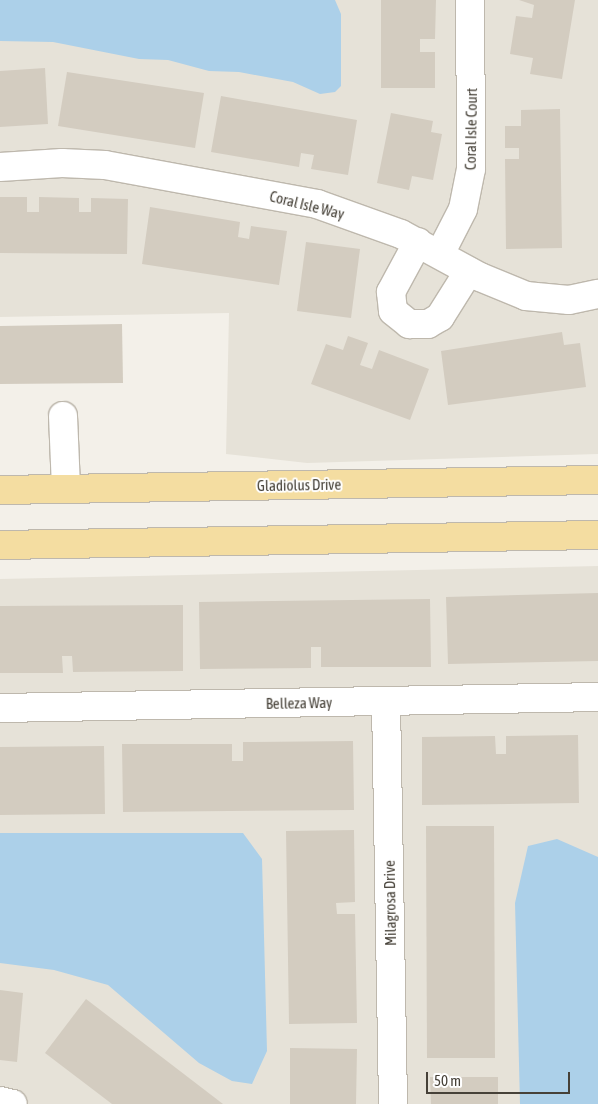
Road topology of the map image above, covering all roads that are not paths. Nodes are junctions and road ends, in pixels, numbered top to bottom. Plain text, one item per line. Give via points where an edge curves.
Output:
1 (470, 0) edge
2 (0, 167) edge
3 (430, 247) junction
4 (469, 270) junction
5 (598, 294) edge
6 (63, 416) dead end
7 (598, 480) edge
8 (66, 488) junction
9 (0, 490) edge
10 (598, 535) edge
11 (0, 545) edge
12 (598, 697) edge
13 (386, 701) junction
14 (0, 708) edge
15 (0, 1101) edge
16 (13, 1104) edge
17 (393, 1104) edge

1 - 3 street, Coral Isle Court via 471,169 463,209
2 - 3 street, Coral Isle Way via 62,163 105,166 239,189 339,211
3 - 4 street, Coral Isle Way
3 - 4 street, Coral Isle Court via 391,292 393,311 408,324 428,324 440,317
4 - 5 street, Coral Isle Way via 526,296 569,300
6 - 8 street
7 - 8 main road, Gladiolus Drive
8 - 9 main road, Gladiolus Drive
10 - 11 main road
12 - 13 street, Belleza Way
13 - 14 street, Belleza Way
13 - 17 street, Milagrosa Drive
15 - 16 street

